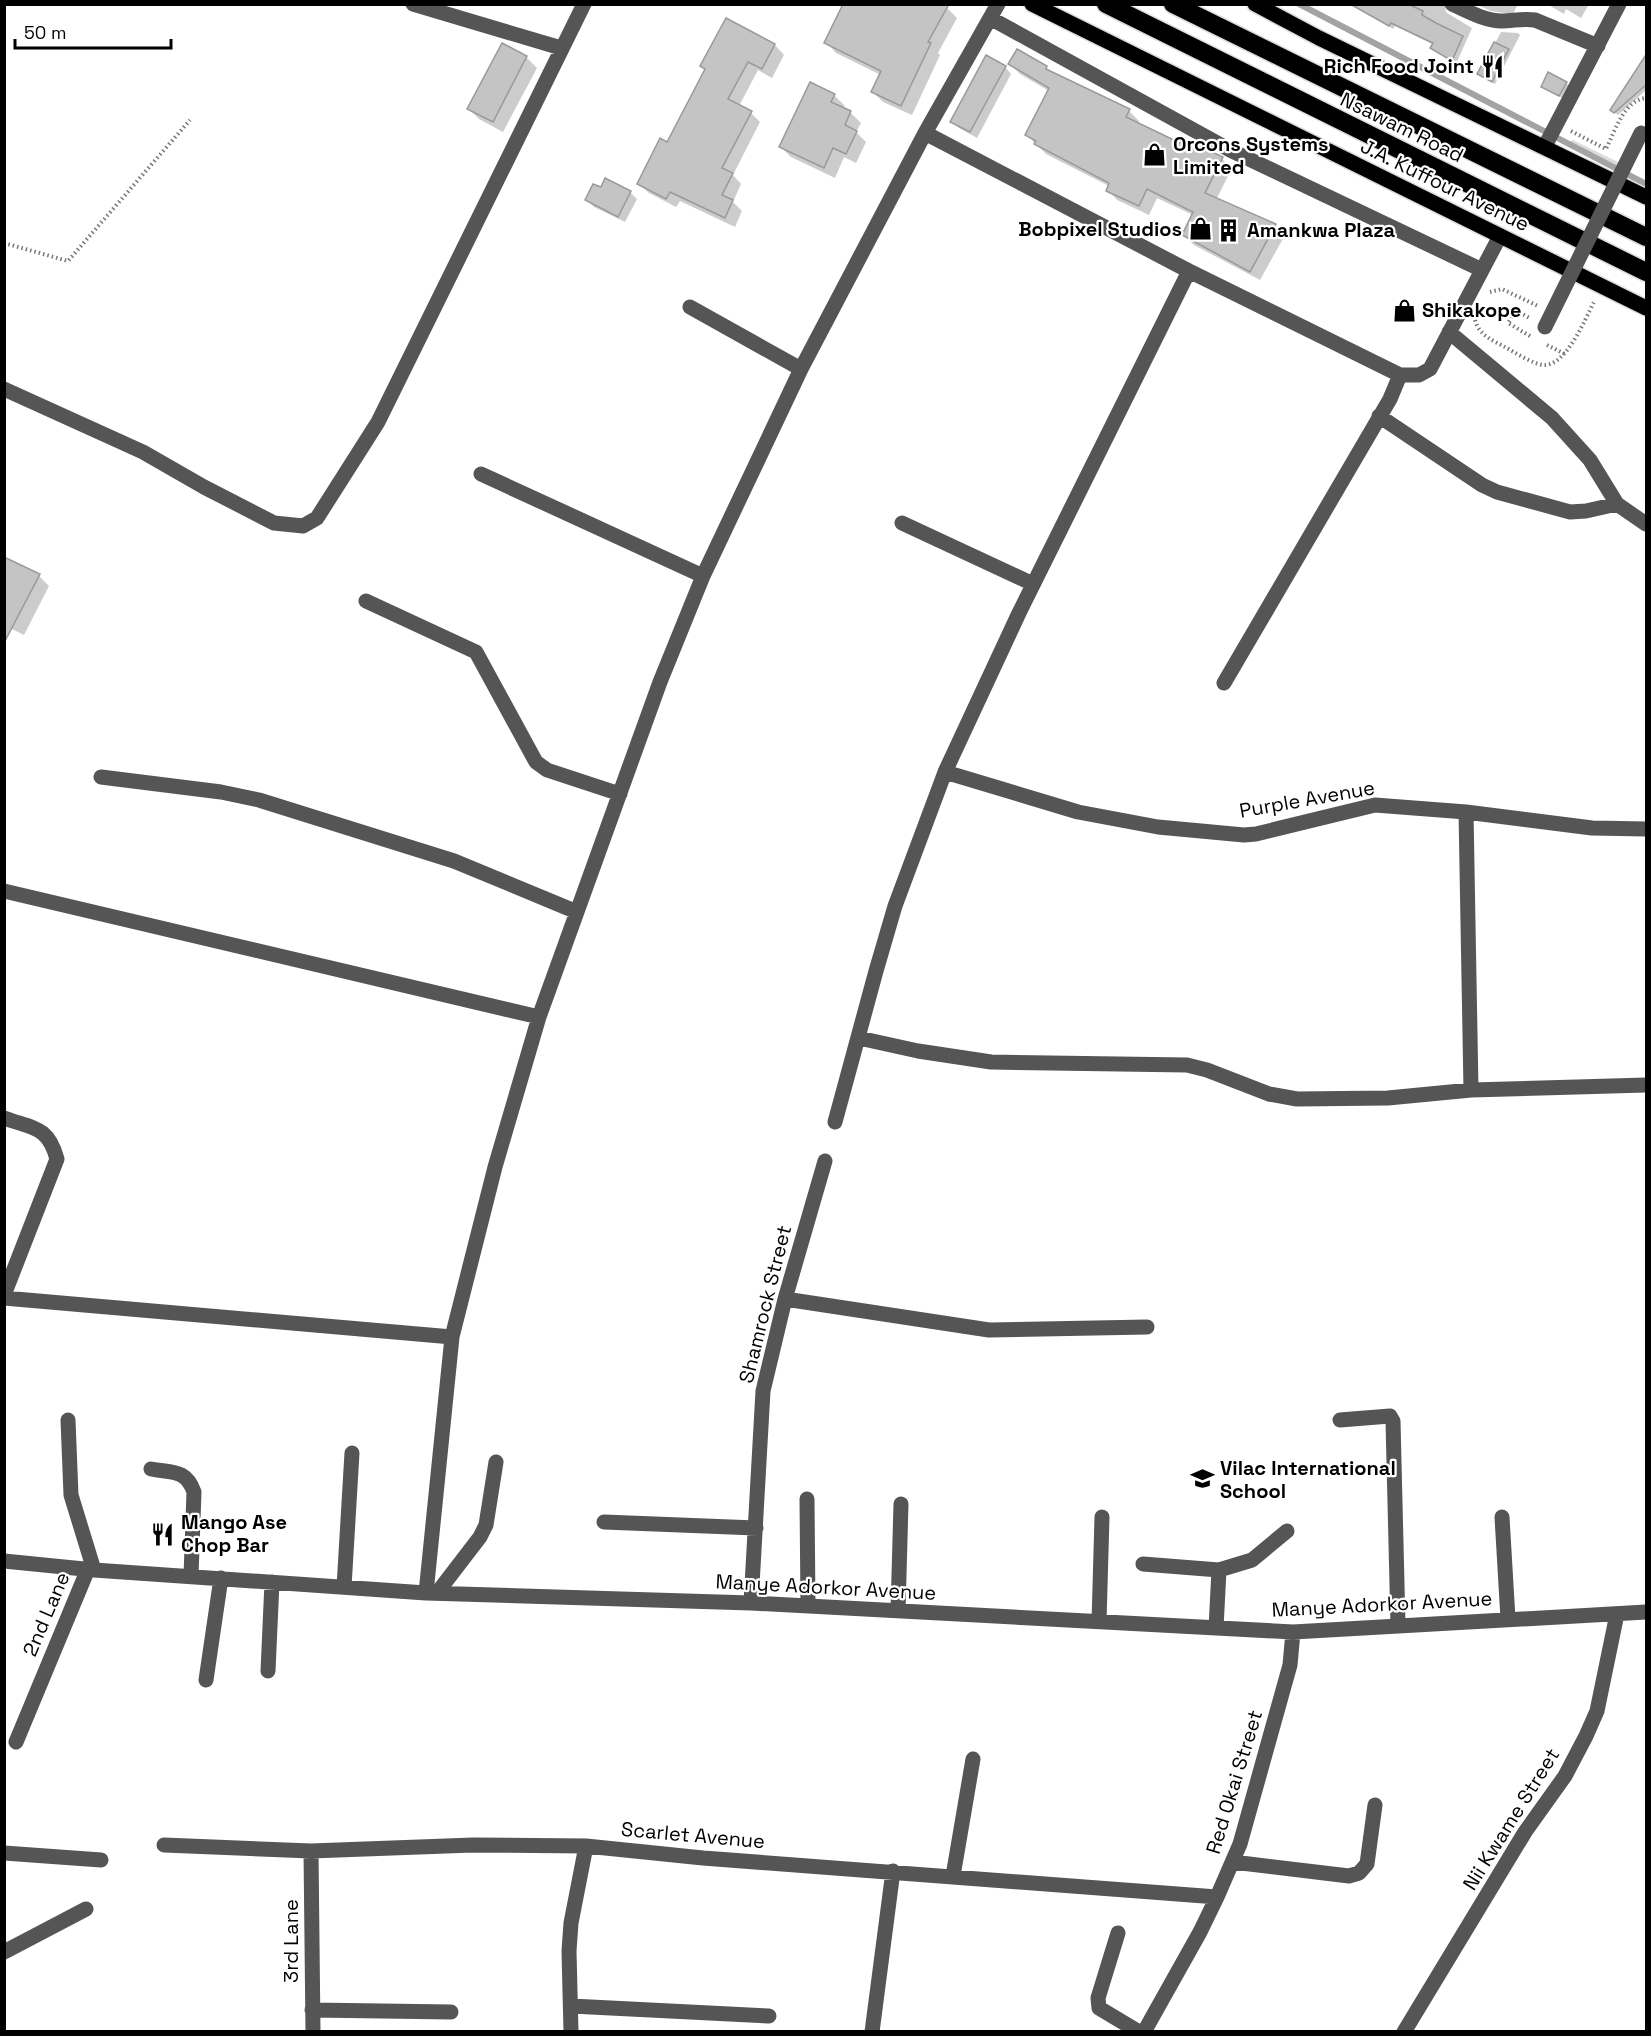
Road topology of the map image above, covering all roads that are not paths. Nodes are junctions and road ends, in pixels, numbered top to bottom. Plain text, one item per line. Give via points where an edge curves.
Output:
1 (412, 4) edge
2 (584, 4) edge
3 (998, 4) edge
4 (1032, 4) edge
5 (1106, 4) edge
6 (1173, 4) edge
7 (1255, 4) edge
8 (1452, 4) edge
9 (1619, 4) edge
10 (990, 18) junction
11 (1598, 46) junction
12 (561, 48) junction
13 (926, 133) junction
14 (1641, 133) dead end
15 (1545, 146) junction
16 (1647, 197) edge
17 (1500, 236) junction
18 (1647, 237) edge
19 (1482, 270) junction
20 (1189, 271) junction
21 (1647, 272) edge
22 (690, 307) dead end
23 (1647, 308) edge
24 (1545, 327) road end
25 (1449, 332) junction
26 (801, 369) junction
27 (1400, 375) junction
28 (4, 389) edge
29 (1379, 416) junction
30 (481, 474) dead end
31 (1617, 504) junction
32 (902, 523) dead end
33 (1647, 524) edge
34 (703, 576) junction
35 (1033, 584) junction
36 (366, 601) dead end
37 (1224, 683) dead end
38 (945, 772) junction
39 (101, 777) dead end
40 (620, 794) junction
41 (1466, 812) junction
42 (1647, 829) edge
43 (4, 891) edge
44 (577, 912) junction
45 (539, 1017) junction
46 (860, 1038) junction
47 (1647, 1085) edge
48 (1472, 1090) junction
49 (4, 1118) edge
50 (836, 1122) dead end
51 (825, 1161) dead end
52 (4, 1297) edge
53 (785, 1299) junction
54 (1147, 1326) dead end
55 (452, 1337) junction
56 (1340, 1419) dead end
57 (68, 1420) dead end
58 (352, 1453) dead end
59 (496, 1462) dead end
60 (151, 1469) dead end
61 (807, 1499) dead end
62 (901, 1504) dead end
63 (1102, 1516) dead end
64 (1502, 1517) dead end
65 (604, 1522) dead end
66 (756, 1528) junction
67 (1287, 1531) dead end
68 (4, 1561) edge
69 (1143, 1564) dead end
70 (91, 1569) junction
71 (1219, 1570) junction
72 (190, 1576) junction
73 (221, 1578) junction
74 (272, 1582) junction
75 (344, 1587) junction
76 (432, 1593) junction
77 (751, 1603) junction
78 (808, 1606) junction
79 (898, 1611) junction
80 (1647, 1612) edge
81 (1617, 1614) junction
82 (1508, 1619) junction
83 (1099, 1622) junction
84 (1398, 1625) junction
85 (1216, 1628) junction
86 (1293, 1632) junction
87 (267, 1671) dead end
88 (207, 1680) dead end
89 (16, 1742) dead end
90 (974, 1760) dead end
91 (1375, 1805) dead end
92 (164, 1845) dead end
93 (586, 1846) junction
94 (311, 1851) junction
95 (4, 1853) edge
96 (101, 1860) dead end
97 (1233, 1862) junction
98 (893, 1871) junction
99 (953, 1876) junction
100 (1217, 1897) junction
101 (86, 1909) dead end
102 (1118, 1934) dead end
103 (4, 1952) edge
104 (571, 2006) junction
105 (312, 2010) junction
106 (451, 2012) dead end
107 (769, 2016) dead end
108 (313, 2031) edge
109 (571, 2031) edge
110 (872, 2031) edge
111 (1139, 2031) edge
112 (1144, 2031) edge
113 (1404, 2031) edge

1 - 12 street
2 - 12 street
3 - 10 street
4 - 17 main road, J.A. Kuffour Avenue
5 - 21 highway, Nsawam Road
6 - 18 highway, Nsawam Road
7 - 15 main road
8 - 11 street via 1489,20 1535,20
9 - 11 street
10 - 13 street
10 - 19 street via 1230,150
11 - 15 street
12 - 28 street via 378,422 317,518 303,526 274,523 143,452
13 - 20 street
13 - 26 street
14 - 24 street, bridge
15 - 16 main road
17 - 19 street
17 - 23 main road, J.A. Kuffour Avenue
19 - 25 street
20 - 27 street
20 - 35 street
22 - 26 street
25 - 27 street via 1430,369 1419,375
25 - 31 street via 1552,418 1590,460
26 - 34 street
27 - 29 street
29 - 31 street via 1497,492 1570,512
29 - 37 street
30 - 34 street
31 - 33 street
32 - 35 street
34 - 40 street
35 - 38 street
36 - 40 street via 476,652 536,762 547,770
38 - 41 street, Purple Avenue via 1078,812 1244,835 1375,805
38 - 46 street via 895,906
39 - 44 street via 259,800 454,861
40 - 44 street
41 - 42 street, Purple Avenue via 1592,828
41 - 48 street
43 - 45 street
44 - 45 street
45 - 55 street via 495,1167
46 - 48 street via 991,1062 1187,1065 1297,1100 1388,1098
46 - 50 street
47 - 48 street
49 - 52 street via 43,1132 57,1159
51 - 53 street, Shamrock Street
52 - 55 street
53 - 54 street via 988,1330
53 - 66 street, Shamrock Street via 763,1391
55 - 76 street
56 - 84 street via 1390,1416 1393,1420
57 - 70 street via 71,1495
58 - 75 street
59 - 76 street via 486,1525
60 - 72 street via 183,1475 190,1481 194,1492
61 - 78 street
62 - 79 street
63 - 83 street
64 - 82 street
65 - 66 street
66 - 77 street, Shamrock Street
67 - 71 street via 1252,1560
68 - 70 street, Manye Adorkor Avenue
69 - 71 street
70 - 72 street, Manye Adorkor Avenue
70 - 89 street, 2nd Lane
71 - 85 street
72 - 73 street, Manye Adorkor Avenue
73 - 74 street, Manye Adorkor Avenue
73 - 88 street
74 - 75 street, Manye Adorkor Avenue
74 - 87 street
75 - 76 street, Manye Adorkor Avenue
76 - 77 street, Manye Adorkor Avenue
77 - 78 street, Manye Adorkor Avenue
78 - 79 street, Manye Adorkor Avenue
79 - 83 street, Manye Adorkor Avenue
80 - 81 street, Manye Adorkor Avenue
81 - 82 street, Manye Adorkor Avenue
81 - 113 street, Nii Kwame Street via 1597,1711 1586,1736 1565,1776 1525,1832
82 - 84 street, Manye Adorkor Avenue
83 - 85 street, Manye Adorkor Avenue
84 - 86 street, Manye Adorkor Avenue
85 - 86 street, Manye Adorkor Avenue
86 - 97 street, Red Okai Street via 1290,1665
90 - 99 street
91 - 97 street via 1366,1864 1359,1873 1349,1876
92 - 94 street, Scarlet Avenue
93 - 94 street, Scarlet Avenue via 473,1845
93 - 98 street, Scarlet Avenue
93 - 104 street via 571,1923
94 - 105 street, 3rd Lane
95 - 96 street
97 - 100 street, Red Okai Street
98 - 99 street, Scarlet Avenue
98 - 110 street
99 - 100 street, Scarlet Avenue
100 - 112 street, Red Okai Street
101 - 103 street
102 - 111 street via 1098,1998 1099,2008
104 - 107 street
104 - 109 street
105 - 106 street
105 - 108 street, 3rd Lane

